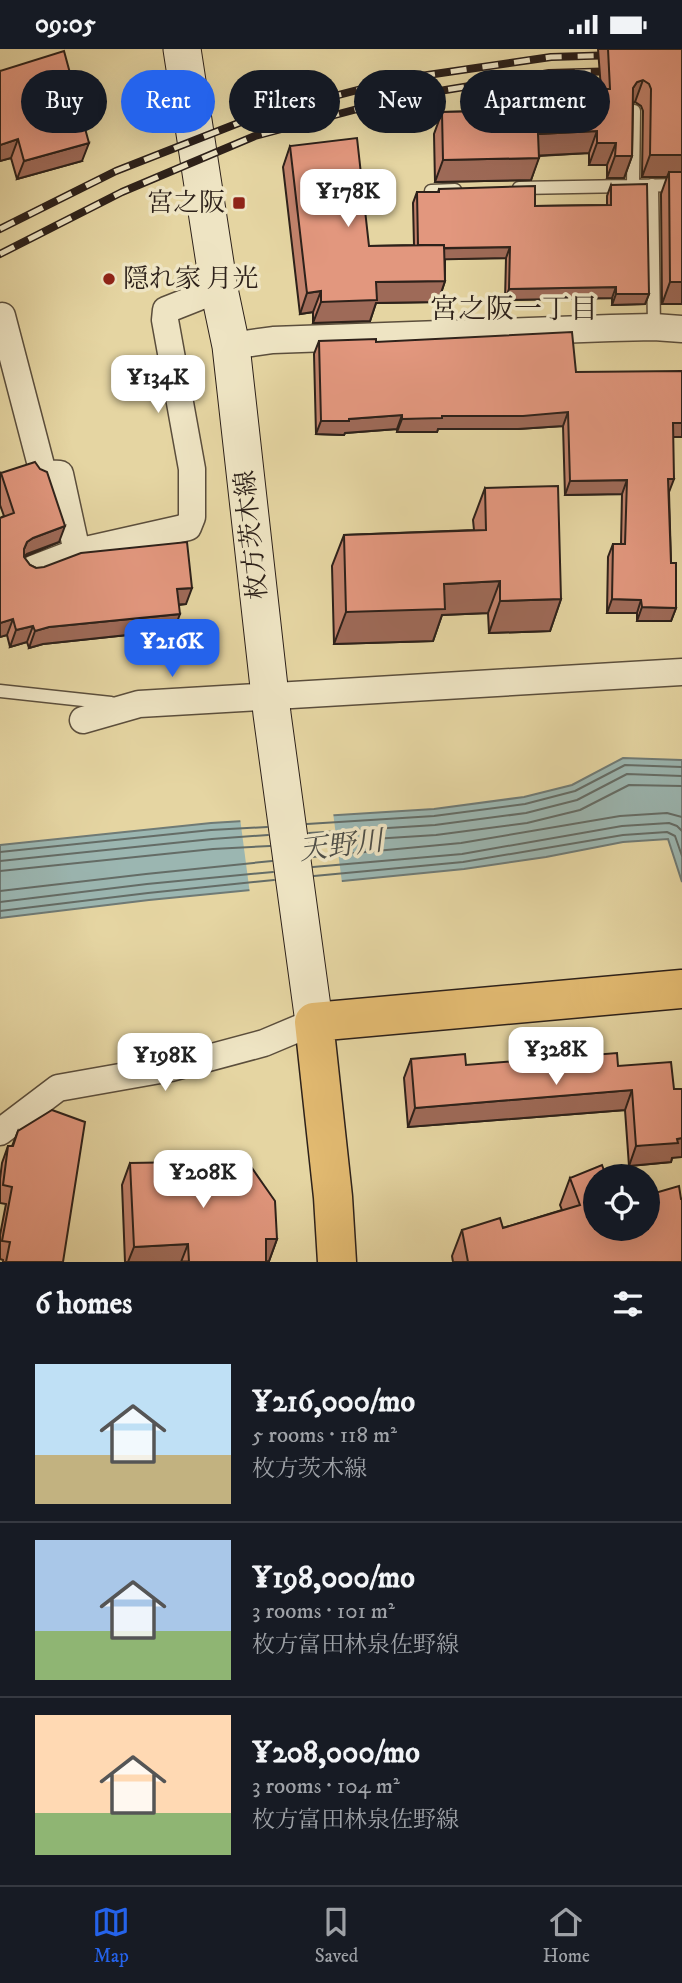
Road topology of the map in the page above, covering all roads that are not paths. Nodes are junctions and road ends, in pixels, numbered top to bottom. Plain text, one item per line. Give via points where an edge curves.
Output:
1 (182, 49) edge
2 (634, 111) edge
3 (633, 185) junction
4 (652, 185) junction
5 (682, 185) edge
6 (512, 188) edge
7 (472, 189) edge
8 (431, 191) edge
9 (219, 289) junction
10 (2, 317) edge
11 (654, 327) junction
12 (682, 329) edge
13 (231, 347) junction
14 (77, 552) junction
15 (33, 569) edge
16 (682, 672) edge
17 (0, 691) edge
18 (139, 704) junction
19 (271, 705) junction
20 (83, 720) dead end
21 (682, 989) edge
22 (314, 1022) junction
23 (0, 1132) edge
24 (337, 1262) edge

1 - 9 main road, 枚方茨木線
2 - 3 lane
3 - 4 lane
3 - 6 lane
4 - 5 lane
4 - 11 lane
7 - 8 lane
9 - 13 main road, 枚方茨木線
9 - 14 street via 166,310 192,469 188,527
10 - 14 street via 43,473 60,474
11 - 12 street
11 - 13 street via 273,340
13 - 19 main road, 枚方茨木線
14 - 15 street
16 - 19 street
17 - 18 lane
18 - 19 street
18 - 20 street
19 - 22 main road, 枚方茨木線
21 - 22 main road
22 - 23 street via 264,1043 171,1068 58,1088
22 - 24 main road

